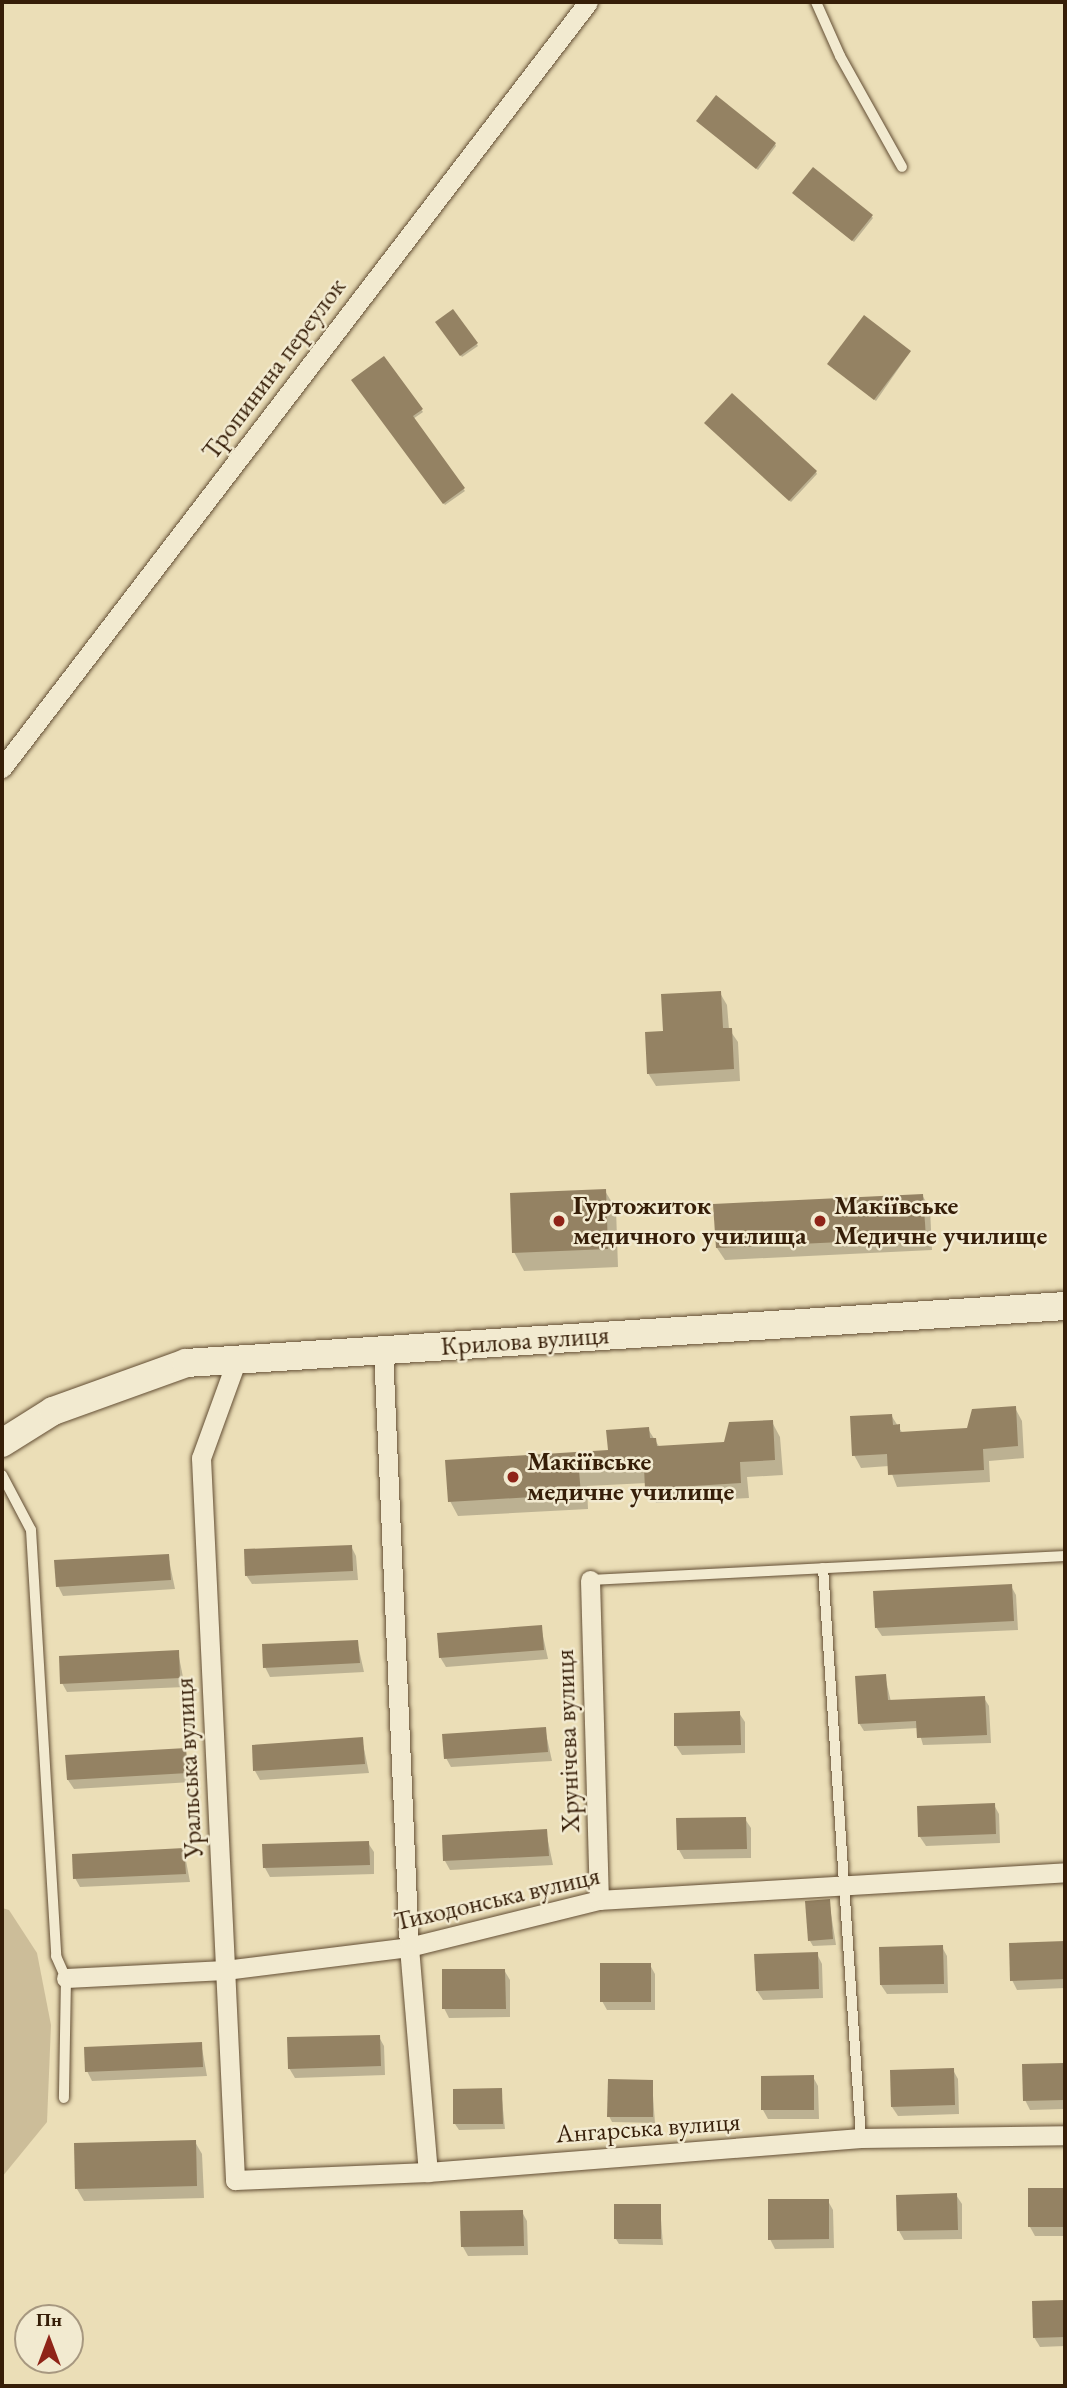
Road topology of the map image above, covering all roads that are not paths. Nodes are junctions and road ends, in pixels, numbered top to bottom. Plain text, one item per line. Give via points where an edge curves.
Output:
1 (588, 2) edge
2 (816, 2) edge
3 (902, 167) dead end
4 (2, 768) edge
5 (1065, 1306) edge
6 (383, 1350) junction
7 (237, 1359) junction
8 (2, 1443) edge
9 (2, 1475) edge
10 (1065, 1556) edge
11 (823, 1568) junction
12 (590, 1580) joint
13 (1065, 1872) edge
14 (842, 1884) junction
15 (599, 1900) junction
16 (409, 1947) junction
17 (225, 1970) junction
18 (66, 1978) junction
19 (64, 2098) dead end
20 (1065, 2135) edge
21 (861, 2138) junction
22 (428, 2172) junction
23 (235, 2180) joint

1 - 4 street, Тропинина переулок
2 - 3 lane via 840,56
5 - 6 main road, Крилова вулиця
6 - 7 main road, Крилова вулиця
6 - 16 street
7 - 8 main road, Крилова вулиця via 186,1363 53,1411
7 - 17 street, Уральська вулиця via 201,1458
9 - 18 lane via 31,1530 56,1956
10 - 11 lane
11 - 12 lane
11 - 14 lane
12 - 15 street, Хрунічева вулиця
13 - 14 street, Тиходонська вулиця
14 - 15 street, Тиходонська вулиця
14 - 21 lane
15 - 16 street, Тиходонська вулиця
16 - 17 street, Тиходонська вулиця
16 - 22 street
17 - 18 street, Тиходонська вулиця
17 - 23 street, Уральська вулиця
18 - 19 lane
20 - 21 street, Ангарська вулиця
21 - 22 street, Ангарська вулиця
22 - 23 street, Ангарська вулиця

